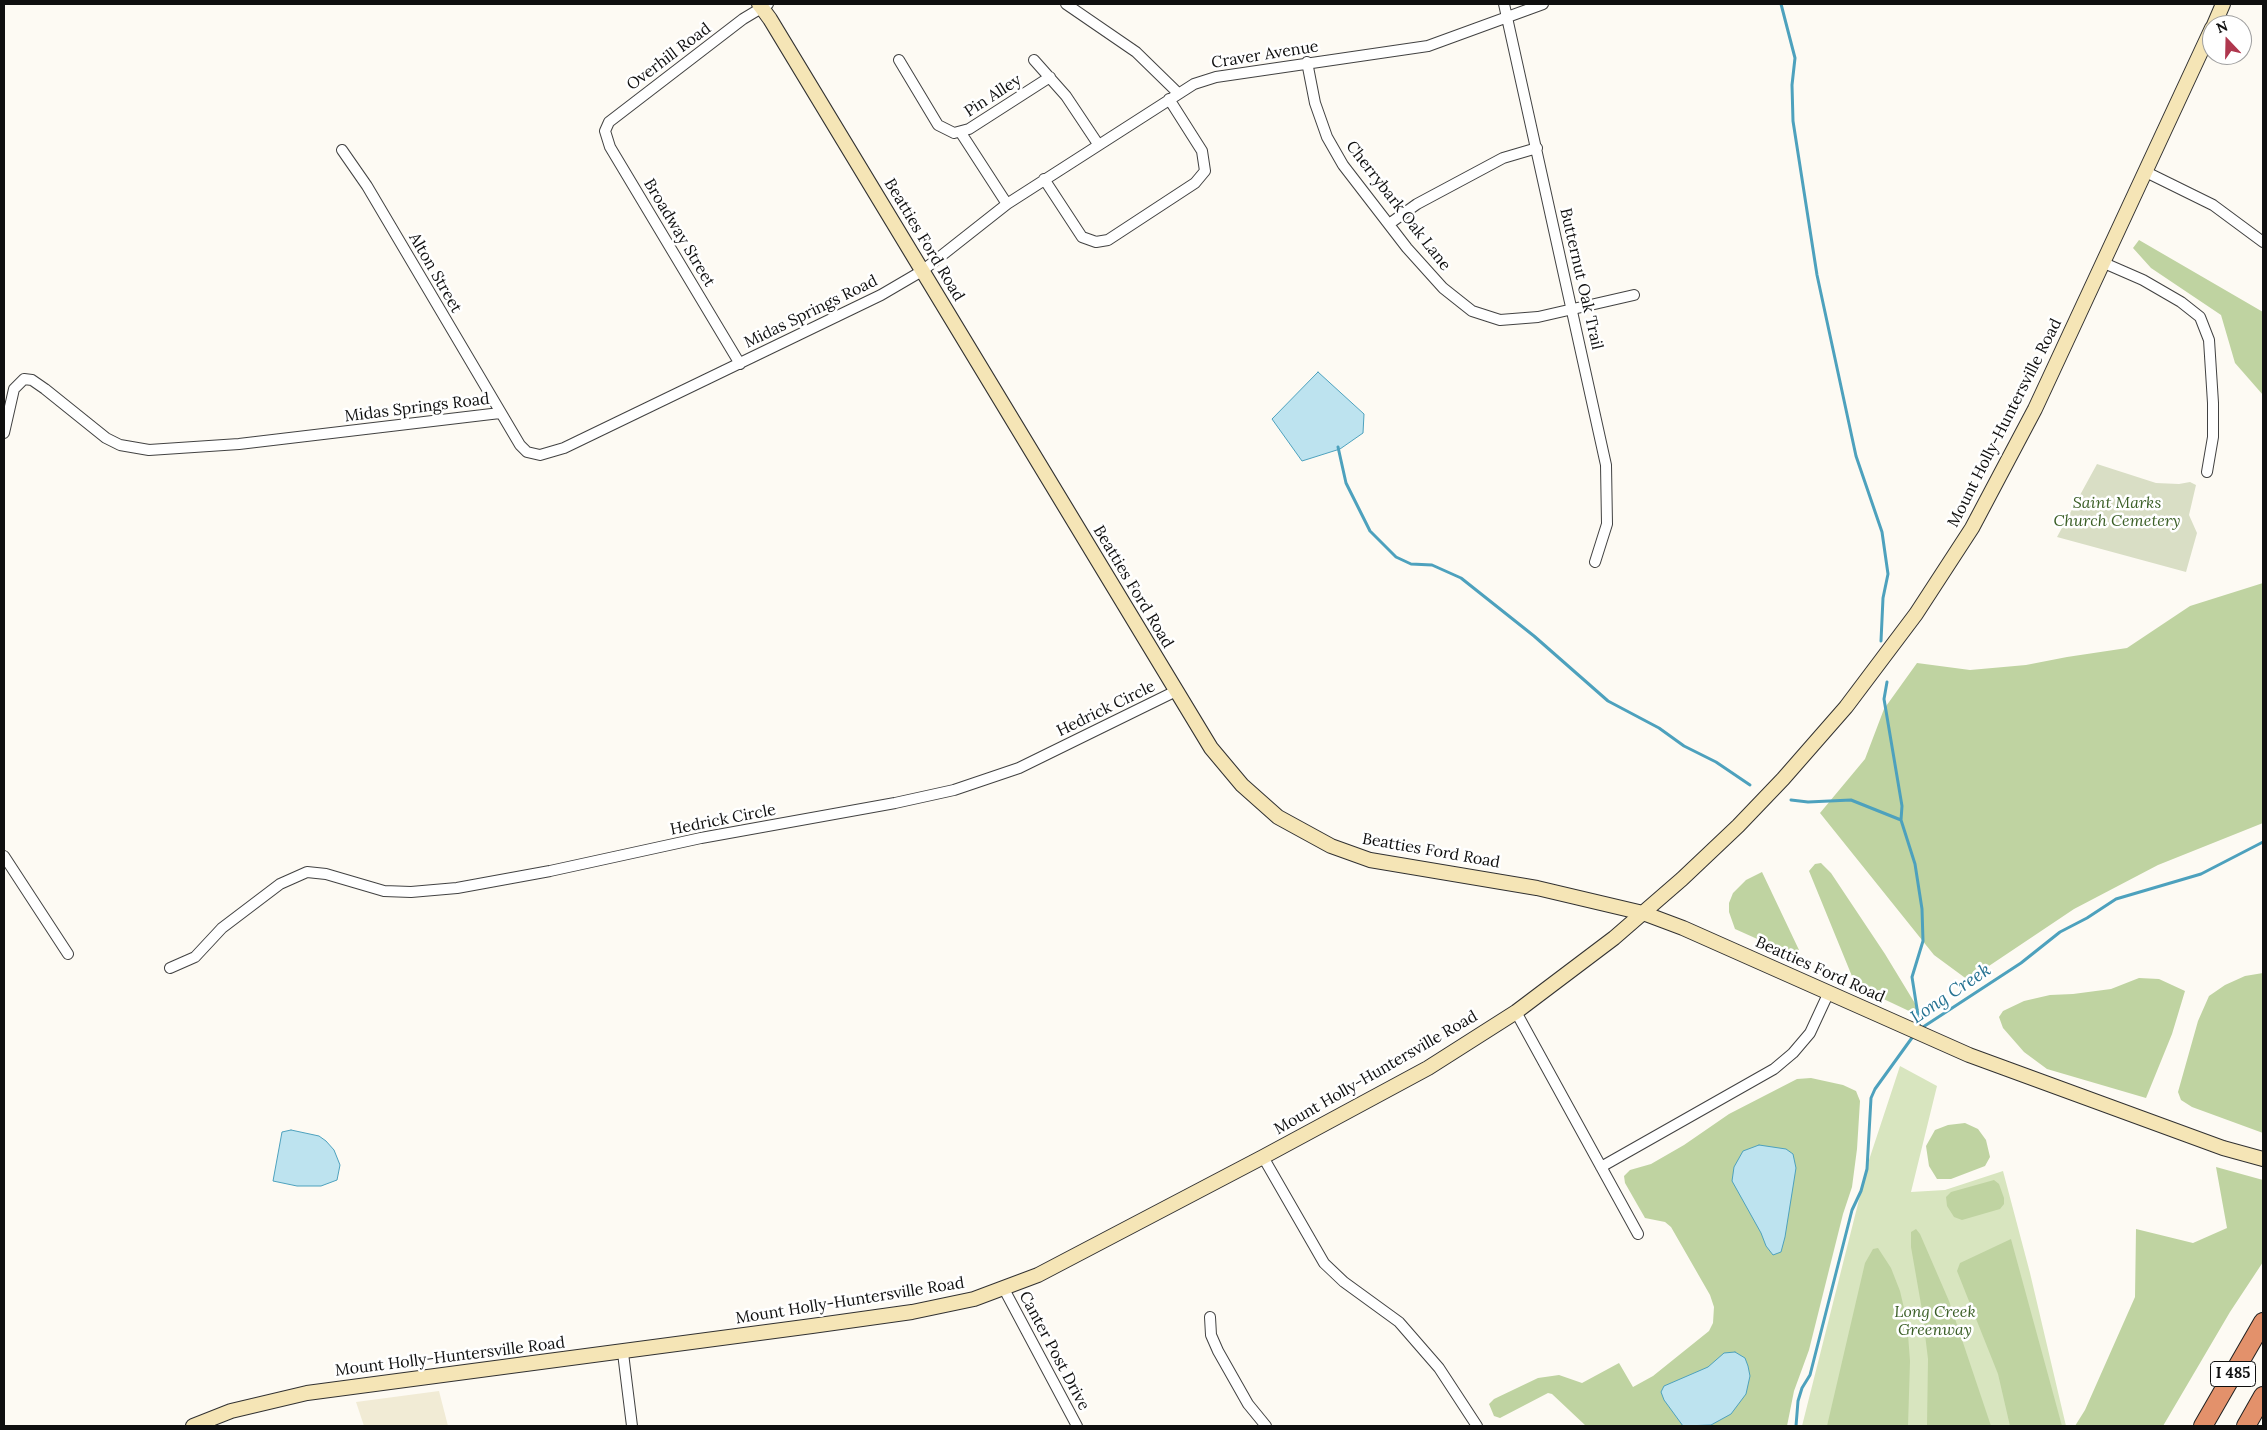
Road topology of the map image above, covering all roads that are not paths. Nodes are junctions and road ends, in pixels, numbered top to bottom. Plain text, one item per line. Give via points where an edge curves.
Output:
1 (763, 4) edge
2 (1066, 4) edge
3 (1504, 4) edge
4 (1543, 4) edge
5 (1508, 18) junction
6 (2202, 51) edge
7 (899, 60) dead end
8 (1034, 60) dead end
9 (1307, 62) junction
10 (1050, 77) junction
11 (1178, 93) junction
12 (1169, 99) junction
13 (614, 118) joint
14 (961, 133) junction
15 (1098, 144) junction
16 (1537, 148) junction
17 (342, 150) dead end
18 (2146, 172) junction
19 (1044, 179) junction
20 (1007, 204) junction
21 (1389, 224) junction
22 (2263, 242) edge
23 (2104, 263) junction
24 (922, 271) junction
25 (1634, 295) dead end
26 (1570, 309) junction
27 (740, 364) junction
28 (500, 413) junction
29 (4, 433) edge
30 (2207, 472) dead end
31 (1595, 562) dead end
32 (1176, 691) junction
33 (4, 856) edge
34 (1643, 913) junction
35 (68, 954) dead end
36 (170, 968) dead end
37 (1830, 992) junction
38 (1516, 1012) junction
39 (1264, 1158) junction
40 (2263, 1159) edge
41 (1601, 1167) junction
42 (1638, 1234) dead end
43 (1004, 1289) junction
44 (1210, 1317) dead end
45 (2263, 1322) edge
46 (623, 1353) junction
47 (2263, 1396) edge
48 (193, 1426) edge
49 (632, 1426) edge
50 (1077, 1426) edge
51 (1266, 1426) edge
52 (1477, 1426) edge
53 (2202, 1426) edge
54 (2246, 1426) edge

1 - 13 street, Overhill Road
1 - 24 main road, Beatties Ford Road
2 - 11 street via 1136,52
3 - 5 street, Butternut Oak Trail
4 - 5 street, Craver Avenue
5 - 9 street, Craver Avenue via 1428,46
5 - 16 street, Butternut Oak Trail
6 - 18 main road, Mount Holly-Huntersville Road
7 - 14 street, Pin Alley via 938,125 947,131
8 - 10 street
9 - 11 street, Craver Avenue via 1216,77
9 - 21 street, Cherrybark Oak Lane via 1315,103 1327,137 1343,165
10 - 14 street, Pin Alley
10 - 15 street
11 - 12 street, Craver Avenue
12 - 15 street, Craver Avenue
12 - 19 street via 1202,151 1205,171 1195,183 1116,235 1096,242 1082,237
13 - 27 street, Broadway Street via 605,131 610,147
14 - 20 street
15 - 19 street, Craver Avenue
16 - 21 street via 1503,158 1417,204
16 - 26 street, Butternut Oak Trail
17 - 28 street, Alton Street via 367,186
18 - 22 street via 2213,205
18 - 23 main road, Mount Holly-Huntersville Road
19 - 20 street, Craver Avenue
20 - 24 street, Craver Avenue
21 - 26 street, Cherrybark Oak Lane via 1443,288 1472,311 1500,320 1538,317
23 - 30 street via 2158,289 2200,317 2209,340 2213,403 2213,437
23 - 34 main road, Mount Holly-Huntersville Road via 2005,468 1958,550 1911,621 1846,707 1783,779 1738,826
24 - 27 street, Midas Springs Road via 881,295
24 - 32 main road, Beatties Ford Road
25 - 26 street, Cherrybark Oak Lane
26 - 31 street, Butternut Oak Trail via 1608,484 1607,524
27 - 28 street, Midas Springs Road via 564,448 540,455 523,449
28 - 29 street, Midas Springs Road via 239,444 149,450 120,445 106,438 45,389 32,380 24,379 14,389
32 - 34 main road, Beatties Ford Road via 1215,754 1242,785 1278,817 1331,846 1385,863 1537,888
32 - 36 street, Hedrick Circle via 1019,768 954,790 457,888 384,892 326,874 307,872 288,879 227,924 195,957
33 - 35 street
34 - 37 main road, Beatties Ford Road
34 - 38 main road, Mount Holly-Huntersville Road
37 - 40 main road, Beatties Ford Road via 2050,1086 2223,1148
37 - 41 street via 1810,1033 1774,1069
38 - 39 main road, Mount Holly-Huntersville Road via 1428,1068
38 - 41 street
39 - 43 main road, Mount Holly-Huntersville Road via 1058,1265
39 - 52 street via 1324,1263 1344,1282 1399,1322 1439,1368
41 - 42 street
43 - 46 main road, Mount Holly-Huntersville Road via 938,1308
43 - 50 street, Canter Post Drive
44 - 51 street via 1211,1335 1218,1351 1248,1404
45 - 53 highway, I 485
46 - 48 main road, Mount Holly-Huntersville Road via 307,1393 231,1411
46 - 49 street
47 - 54 highway, I 485

